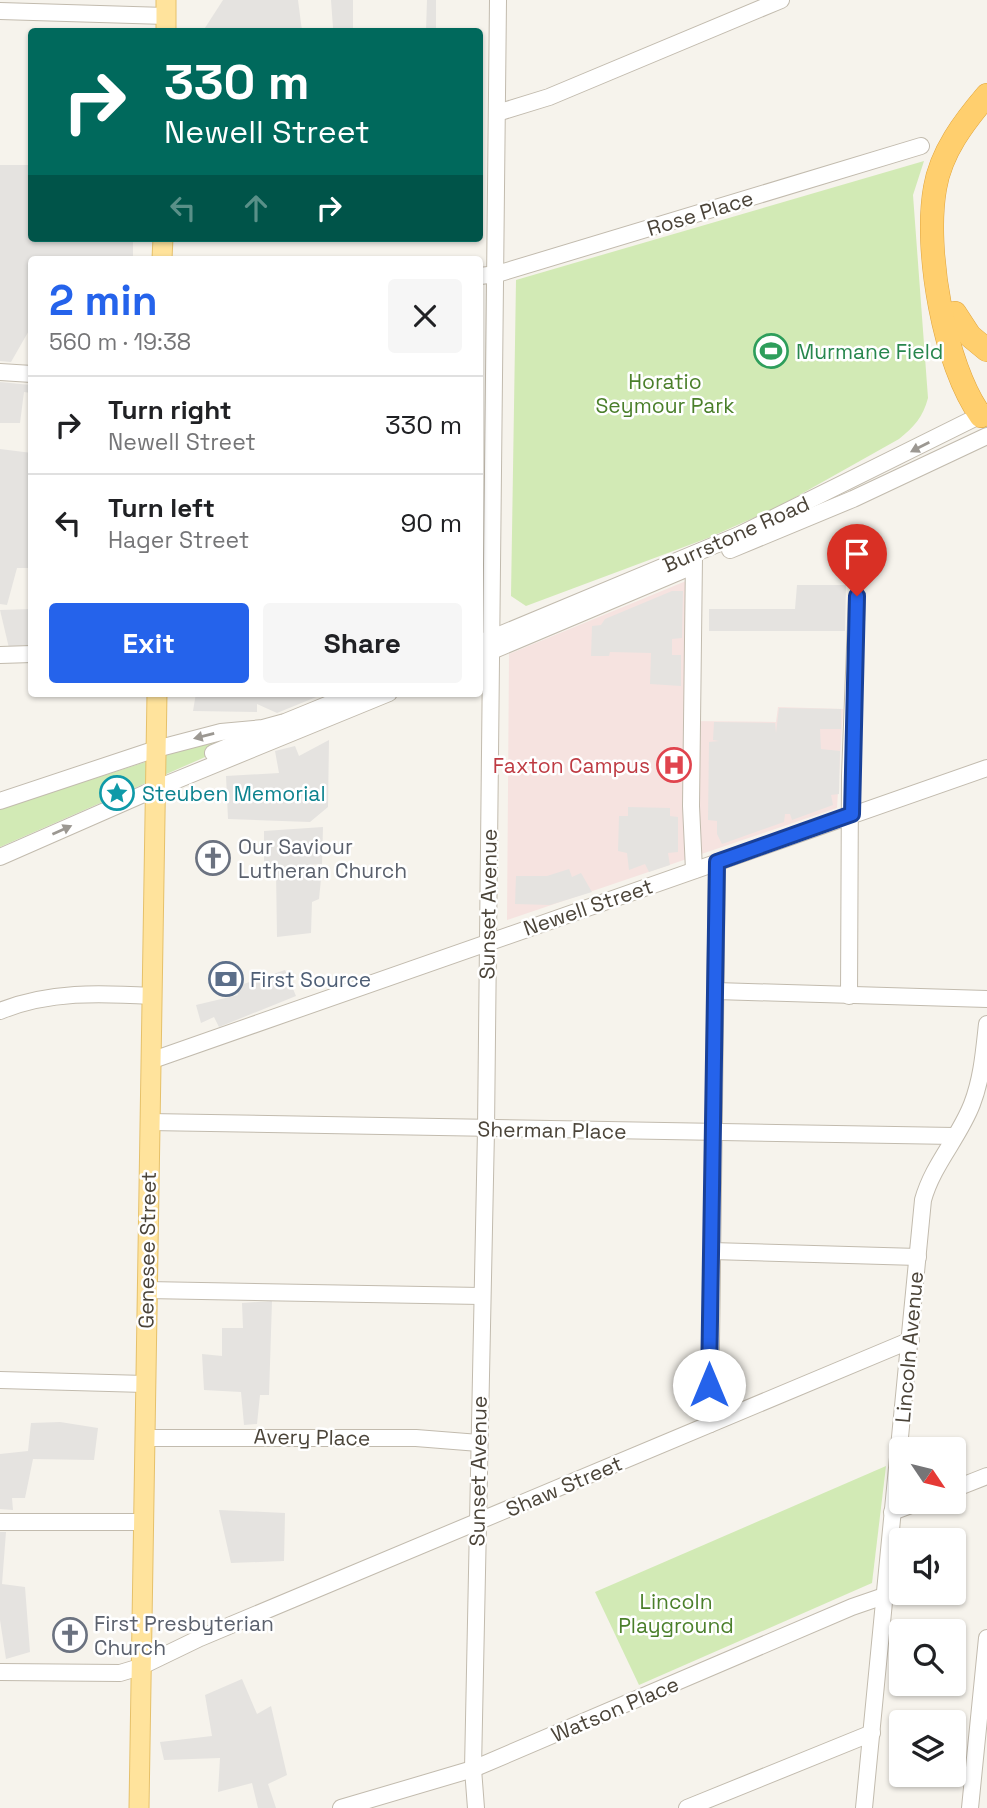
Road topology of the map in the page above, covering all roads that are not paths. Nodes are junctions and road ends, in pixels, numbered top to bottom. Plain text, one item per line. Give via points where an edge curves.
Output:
1 (498, 0) edge
2 (781, 0) edge
3 (0, 11) edge
4 (166, 16) edge
5 (987, 95) edge
6 (497, 113) junction
7 (987, 116) edge
8 (921, 146) dead end
9 (497, 274) junction
10 (483, 276) edge
11 (955, 313) junction
12 (987, 350) edge
13 (0, 372) edge
14 (28, 374) edge
15 (487, 392) edge
16 (986, 422) edge
17 (694, 559) junction
18 (857, 596) dead end
19 (486, 647) edge
20 (28, 654) edge
21 (0, 655) edge
22 (157, 697) edge
23 (346, 697) edge
24 (378, 697) edge
25 (285, 722) junction
26 (156, 749) junction
27 (987, 768) edge
28 (155, 784) junction
29 (0, 801) edge
30 (852, 814) junction
31 (0, 857) edge
32 (717, 862) junction
33 (694, 870) junction
34 (487, 943) junction
35 (716, 991) junction
36 (152, 996) junction
37 (849, 996) junction
38 (987, 999) edge
39 (0, 1011) edge
40 (987, 1024) edge
41 (150, 1061) junction
42 (149, 1122) junction
43 (486, 1130) junction
44 (715, 1132) junction
45 (954, 1136) junction
46 (712, 1251) junction
47 (918, 1256) junction
48 (147, 1290) junction
49 (481, 1296) junction
50 (911, 1340) junction
51 (0, 1380) edge
52 (145, 1384) junction
53 (710, 1424) junction
54 (900, 1437) edge
55 (144, 1438) junction
56 (479, 1443) junction
57 (987, 1476) edge
58 (966, 1484) edge
59 (892, 1514) edge
60 (0, 1522) edge
61 (143, 1522) junction
62 (477, 1522) junction
63 (884, 1596) junction
64 (987, 1638) edge
65 (140, 1667) junction
66 (0, 1672) edge
67 (872, 1732) junction
68 (473, 1769) junction
69 (139, 1808) edge
70 (341, 1808) edge
71 (476, 1808) edge
72 (687, 1808) edge
73 (864, 1808) edge
74 (970, 1808) edge

1 - 6 street, Sunset Avenue
2 - 6 street via 549,97
3 - 4 street
5 - 16 highway via 946,153 935,187 932,228 947,336 967,396
6 - 9 street, Sunset Avenue
7 - 11 highway via 958,163 950,193 947,234
8 - 9 street, Rose Place
9 - 10 street, Rose Place
9 - 15 street, Sunset Avenue
11 - 12 highway via 970,337
11 - 16 highway
13 - 14 street
15 - 19 street, Sunset Avenue
16 - 17 street, Burrstone Road
17 - 19 street, Burrstone Road
17 - 33 street
18 - 30 street
19 - 34 street, Sunset Avenue
20 - 21 street
22 - 26 main road, Genesee Street
23 - 25 street
24 - 28 street
25 -> 26 street
25 - 28 street
26 - 28 main road, Genesee Street
26 - 29 street
27 - 30 street, Newell Street
31 -> 28 street
28 - 36 main road, Genesee Street
30 - 32 street, Newell Street
30 - 37 street
32 - 33 street, Newell Street
32 - 35 street
33 - 34 street, Newell Street
34 - 41 street, Newell Street
34 - 43 street, Sunset Avenue
35 - 37 street
35 - 44 street
36 - 39 street via 63,994
36 - 41 main road, Genesee Street
37 - 38 street
40 - 45 street, Lincoln Avenue via 972,1104
41 - 42 main road, Genesee Street
42 - 43 street, Sherman Place
42 - 48 main road, Genesee Street
43 - 44 street, Sherman Place
43 - 49 street, Sunset Avenue
44 - 45 street, Sherman Place
44 - 46 street
45 - 47 street, Lincoln Avenue via 928,1183
46 - 47 street
46 - 53 street
47 - 50 street, Lincoln Avenue
48 - 49 street
48 - 52 main road, Genesee Street
49 - 56 street, Sunset Avenue
50 - 53 street, Shaw Street
50 - 54 street, Lincoln Avenue
51 - 52 street
52 - 55 main road, Genesee Street
53 - 62 street, Shaw Street
55 - 56 street, Avery Place via 416,1438
55 - 61 main road, Genesee Street
56 - 62 street, Sunset Avenue
57 - 58 street
59 - 63 street, Lincoln Avenue
60 - 61 street
61 - 65 main road, Genesee Street
62 - 65 street, Shaw Street via 200,1637
62 - 68 street, Sunset Avenue
63 - 67 street, Lincoln Avenue
63 - 68 street, Watson Place
64 - 74 street
65 - 66 street, Shaw Street via 106,1675
65 - 69 main road, Genesee Street
67 - 72 street
67 - 73 street, Lincoln Avenue
68 - 70 street, Watson Place
68 - 71 street, Sunset Avenue

